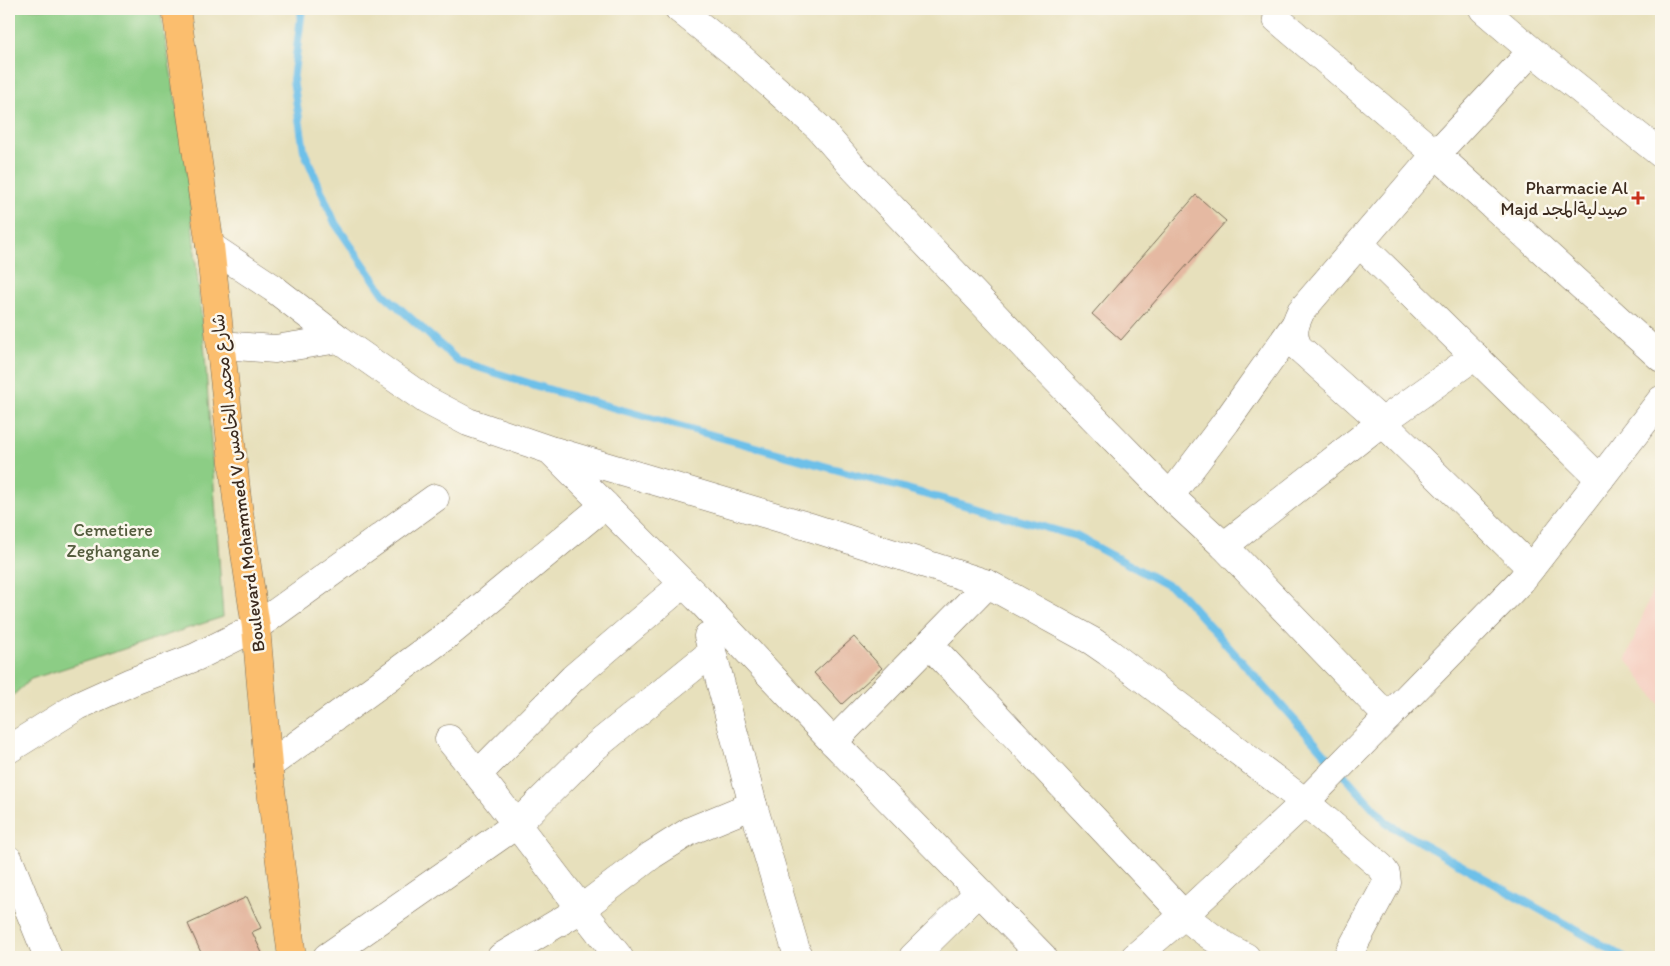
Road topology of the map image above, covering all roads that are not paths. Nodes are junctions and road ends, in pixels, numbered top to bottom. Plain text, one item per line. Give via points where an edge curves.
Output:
1 (176, 9) edge
2 (679, 9) edge
3 (1483, 9) edge
4 (1277, 19) dead end
5 (1532, 51) junction
6 (1436, 154) junction
7 (1661, 154) edge
8 (1360, 244) junction
9 (210, 246) junction
10 (1295, 325) junction
11 (339, 339) junction
12 (221, 345) junction
13 (1475, 356) junction
14 (1661, 358) edge
15 (1661, 400) edge
16 (1382, 422) junction
17 (550, 450) junction
18 (1600, 479) junction
19 (1170, 496) junction
20 (435, 498) dead end
21 (604, 505) junction
22 (1224, 546) junction
23 (1531, 568) junction
24 (988, 584) junction
25 (691, 591) junction
26 (256, 627) junction
27 (929, 644) junction
28 (712, 652) junction
29 (1388, 717) junction
30 (449, 740) dead end
31 (833, 742) junction
32 (9, 750) edge
33 (268, 766) junction
34 (478, 774) junction
35 (1312, 794) junction
36 (753, 805) junction
37 (516, 825) junction
38 (9, 860) edge
39 (979, 892) junction
40 (581, 909) junction
41 (1184, 915) junction
42 (48, 957) edge
43 (292, 957) edge
44 (327, 957) edge
45 (501, 957) edge
46 (619, 957) edge
47 (798, 957) edge
48 (914, 957) edge
49 (1043, 957) edge
50 (1135, 957) edge
51 (1246, 957) edge
52 (1347, 957) edge

1 - 9 main road, Boulevard Mohammed V شارع محمد الخامس
2 - 19 street via 742,59 819,128
3 - 5 street
4 - 6 street
5 - 6 street
5 - 7 street
6 - 8 street
6 - 14 street
8 - 10 street via 1301,310
8 - 13 street
9 - 11 street via 273,288
9 - 12 main road, Boulevard Mohammed V شارع محمد الخامس
10 - 16 street via 1298,346
10 - 19 street
11 - 12 street via 275,349
11 - 17 street via 406,388 446,410 486,429
12 - 26 main road, Boulevard Mohammed V شارع محمد الخامس via 237,499
13 - 16 street
13 - 18 street
15 - 18 street
16 - 22 street
16 - 23 street
17 - 21 street
17 - 24 street
18 - 23 street
19 - 22 street
20 - 26 street
21 - 25 street
21 - 33 street via 451,632
22 - 29 street
23 - 29 street
24 - 27 street
24 - 35 street via 1092,641
25 - 28 street
25 - 31 street
25 - 34 street via 573,678
26 - 32 street via 196,657 78,706
26 - 33 main road, Boulevard Mohammed V شارع محمد الخامس
27 - 31 street
27 - 41 street
28 - 36 street
28 - 37 street via 596,746
29 - 35 street
30 - 34 street
31 - 39 street
33 - 43 main road, Boulevard Mohammed V شارع محمد الخامس
34 - 37 street
35 - 41 street
35 - 52 street via 1387,877 1384,891
36 - 40 street via 690,831
36 - 47 street
37 - 40 street
37 - 44 street
38 - 42 street
39 - 48 street
39 - 49 street
40 - 45 street
40 - 46 street
41 - 50 street
41 - 51 street via 1205,934

